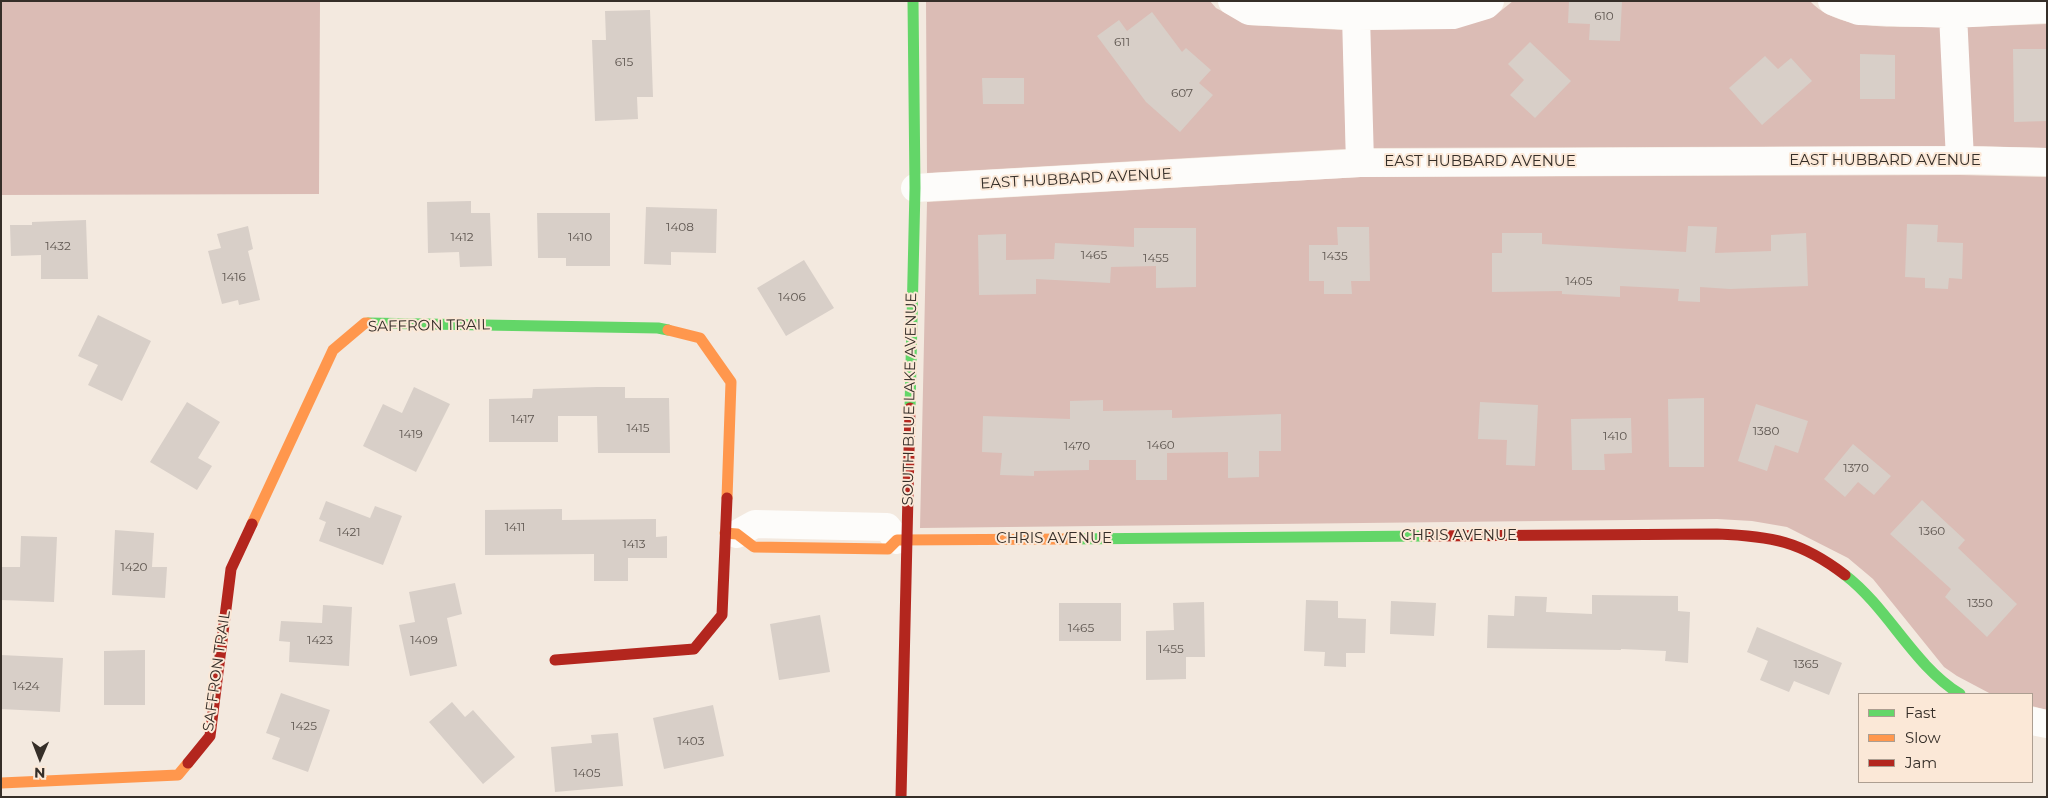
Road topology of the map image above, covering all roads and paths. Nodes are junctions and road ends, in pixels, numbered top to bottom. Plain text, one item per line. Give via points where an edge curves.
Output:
1 (913, 1) edge
2 (1232, 1) edge
3 (1490, 1) edge
4 (1832, 1) edge
5 (2047, 9) edge
6 (1953, 14) junction
7 (1356, 16) junction
8 (1960, 160) junction
9 (1360, 162) junction
10 (2047, 162) edge
11 (915, 188) junction
12 (731, 533) junction
13 (902, 540) junction
14 (555, 660) dead end
15 (1958, 693) edge
16 (2033, 721) edge
17 (2047, 724) edge
18 (1, 783) edge
19 (902, 797) edge

1 - 11 street, SOUTH BLUE LAKE AVENUE
2 - 7 street via 1249,11
3 - 7 street via 1453,15
4 - 6 street via 1859,11
5 - 6 street
6 - 8 street
7 - 9 street
8 - 9 street, EAST HUBBARD AVENUE
8 - 10 street, EAST HUBBARD AVENUE
9 - 11 street, EAST HUBBARD AVENUE
11 - 13 street, SOUTH BLUE LAKE AVENUE
12 - 13 street via 756,524 888,526
12 - 14 street, SAFFRON TRAIL via 722,615 694,649
12 - 18 street, SAFFRON TRAIL via 731,382 700,338 658,328 365,323 333,350 231,569 210,736 178,775
13 - 15 street, CHRIS AVENUE via 1750,535 1782,540 1840,569 1870,597 1936,678
13 - 19 street, SOUTH BLUE LAKE AVENUE
16 - 17 street

